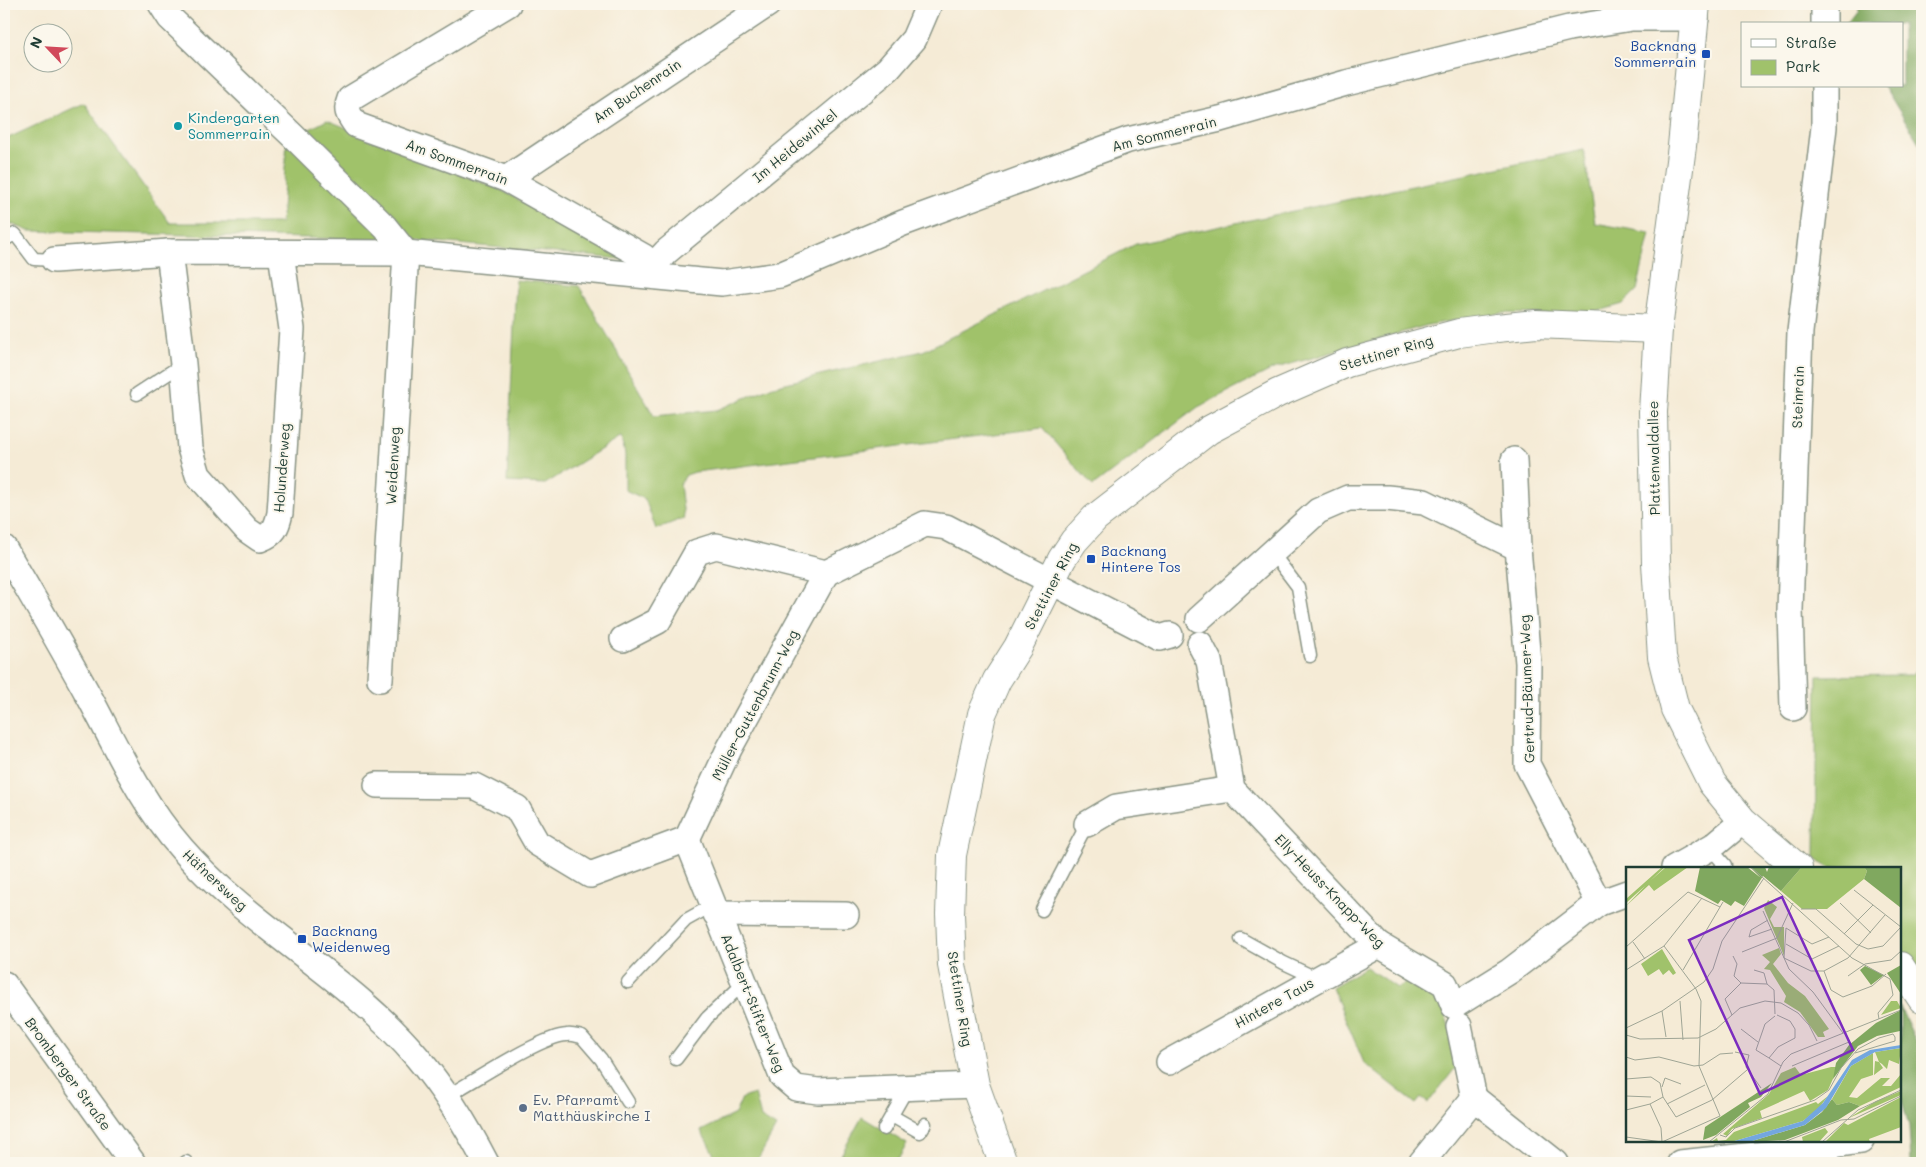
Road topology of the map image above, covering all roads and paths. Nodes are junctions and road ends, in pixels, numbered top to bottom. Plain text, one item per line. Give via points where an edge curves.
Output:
1 (161, 4) edge
2 (508, 4) edge
3 (768, 4) edge
4 (929, 4) edge
5 (1824, 4) edge
6 (1696, 11) edge
7 (1824, 22) edge
8 (1824, 88) edge
9 (506, 179) junction
10 (6, 239) dead end
11 (169, 252) junction
12 (281, 253) junction
13 (406, 253) junction
14 (54, 260) joint
15 (644, 275) junction
16 (1658, 329) junction
17 (184, 364) junction
18 (137, 394) dead end
19 (1514, 460) dead end
20 (4, 548) edge
21 (1518, 548) junction
22 (1273, 554) junction
23 (826, 573) junction
24 (1050, 582) junction
25 (1199, 619) junction
26 (1170, 635) junction
27 (623, 639) dead end
28 (1200, 644) junction
29 (1310, 656) dead end
30 (380, 679) dead end
31 (1792, 708) dead end
32 (377, 785) dead end
33 (1232, 789) junction
34 (1744, 821) junction
35 (1087, 824) joint
36 (687, 839) junction
37 (1715, 858) edge
38 (1678, 867) edge
39 (1797, 867) edge
40 (1626, 893) edge
41 (1599, 903) junction
42 (714, 910) junction
43 (1042, 910) dead end
44 (846, 915) dead end
45 (1241, 939) dead end
46 (1379, 945) junction
47 (1901, 968) edge
48 (1318, 978) junction
49 (628, 982) dead end
50 (744, 983) junction
51 (4, 984) edge
52 (1922, 999) edge
53 (1459, 1026) dead end
54 (676, 1060) dead end
55 (1169, 1062) dead end
56 (975, 1084) junction
57 (908, 1087) junction
58 (447, 1096) junction
59 (1464, 1101) junction
60 (628, 1102) dead end
61 (892, 1116) junction
62 (925, 1124) dead end
63 (884, 1129) dead end
64 (1854, 1142) edge
65 (133, 1163) edge
66 (486, 1163) edge
67 (1003, 1163) edge
68 (1421, 1163) edge
69 (1556, 1163) edge
70 (1680, 1163) edge

1 - 13 street via 170,18 294,136 385,227
2 - 9 street, Am Sommerrain via 350,99 346,107 356,125
3 - 9 street, Am Buchenrain
4 - 15 street, Im Heidewinkel via 914,38 888,69 666,252
5 - 7 street
6 - 15 street, Am Sommerrain via 1570,28 1346,83 1220,120 1128,140 903,223 780,275 722,283
6 - 16 street, Plattenwaldallee
8 - 31 street, Steinrain via 1824,127 1800,332 1790,610
9 - 15 street, Am Sommerrain via 644,257
10 - 14 lane via 15,234 34,259
11 - 12 street, Am Sommerrain
11 - 14 street, Am Sommerrain
11 - 17 street, Holunderweg
12 - 13 street, Am Sommerrain
12 - 17 street, Holunderweg via 292,329 280,513 270,535 260,539 253,536 198,475 190,448
13 - 15 street, Am Sommerrain
13 - 30 street, Weidenweg
16 - 24 street, Stettiner Ring via 1536,324 1497,328 1459,333 1347,363 1278,393 1209,430 1094,518 1074,541
16 - 34 street, Plattenwaldallee via 1653,412 1656,563 1662,657 1675,709 1712,783
17 - 18 lane
19 - 21 street, Gertrud-Bäumer-Weg
20 - 58 street, Häfnersweg via 137,786 167,832 226,893 378,1018 416,1056
21 - 22 street via 1424,502 1348,498 1318,511
21 - 41 street, Gertrud-Bäumer-Weg via 1528,663 1527,764
22 - 25 street
22 - 29 lane via 1298,587
23 - 24 street via 925,524 946,527
23 - 27 street via 716,546 697,552 658,621
23 - 36 street, Müller-Guttenbrunn-Weg
24 - 26 street via 1160,638
24 - 56 street, Stettiner Ring via 982,714 952,856 952,964
25 - 26 street via 1190,614 1179,616 1172,624
25 - 28 street via 1205,629
26 - 28 street via 1179,648 1190,649
28 - 33 street via 1209,661 1220,762
32 - 36 street via 474,786 517,808 537,843 554,858 590,875
33 - 35 street via 1116,807
33 - 46 street, Elly-Heuss-Knapp-Weg
34 - 37 street
34 - 39 street, Plattenwaldallee
35 - 43 lane
36 - 42 street, Adalbert-Stifter-Weg via 697,878
37 - 38 street
40 - 41 street
41 - 46 street, Elly-Heuss-Knapp-Weg via 1510,971 1454,1006 1445,984 1400,964
42 - 44 street, Adalbert-Stifter-Weg
42 - 49 lane via 686,920
42 - 50 street, Adalbert-Stifter-Weg
45 - 48 lane
46 - 48 street, Hintere Taus
47 - 52 street
48 - 55 street, Hintere Taus
50 - 54 lane via 707,1018
50 - 57 street, Adalbert-Stifter-Weg via 749,1008 777,1078 796,1088 818,1092
51 - 65 street, Bromberger Straße
53 - 59 street
56 - 57 street, Adalbert-Stifter-Weg
56 - 67 street, Stettiner Ring
57 - 61 lane
58 - 60 lane via 544,1042 566,1034 582,1037
58 - 66 street, Häfnersweg
59 - 68 street
59 - 69 street
61 - 62 lane via 920,1132
61 - 63 lane
64 - 70 street

